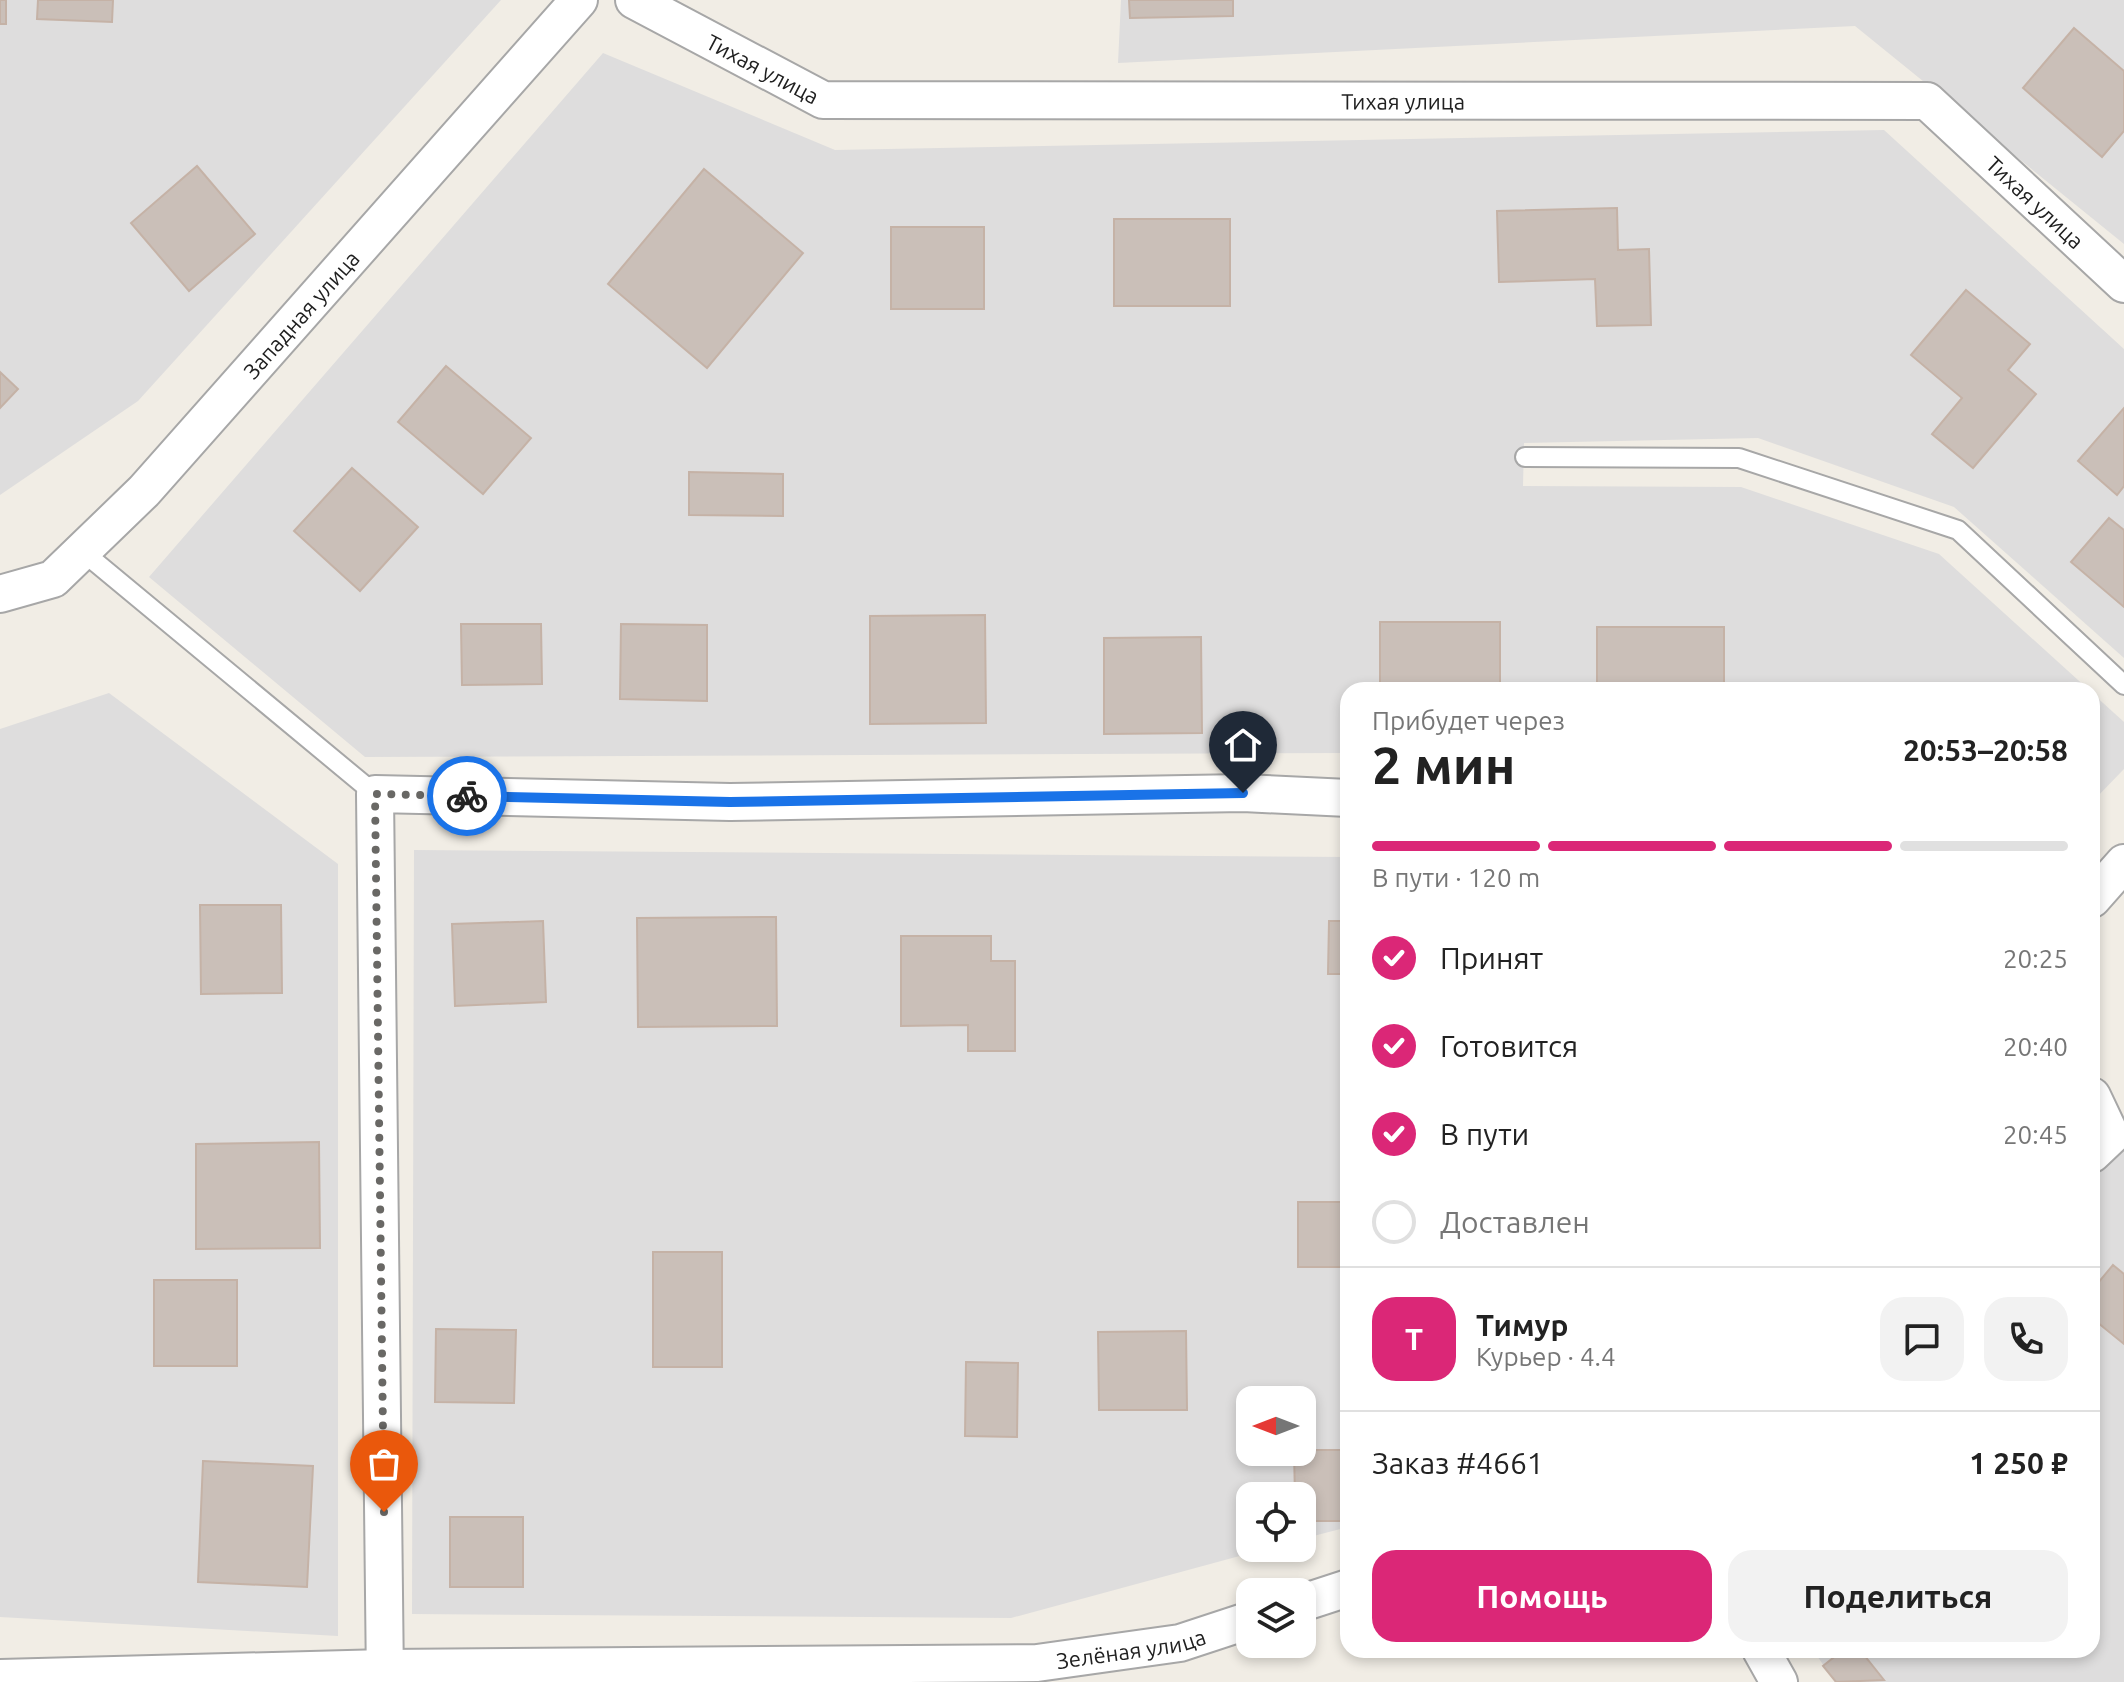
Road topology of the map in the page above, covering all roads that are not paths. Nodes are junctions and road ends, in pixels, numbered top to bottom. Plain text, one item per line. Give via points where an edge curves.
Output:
1 (579, 0) edge
2 (634, 0) edge
3 (2124, 284) edge
4 (1525, 457) dead end
5 (82, 551) junction
6 (0, 594) edge
7 (2124, 685) edge
8 (375, 794) junction
9 (1340, 798) edge
10 (2124, 863) edge
11 (2100, 890) edge
12 (2100, 1113) edge
13 (2100, 1146) edge
14 (1340, 1591) edge
15 (1316, 1598) edge
16 (1236, 1625) edge
17 (1766, 1658) edge
18 (1037, 1672) edge
19 (385, 1675) edge
20 (0, 1678) edge
21 (1779, 1682) edge

1 - 5 street, Западная улица via 144,491
2 - 3 street, Тихая улица via 823,100 1927,101
4 - 7 lane via 1739,458 1958,530
5 - 6 street, Западная улица via 53,579
5 - 8 lane
8 - 9 street via 730,802 1243,793
8 - 19 street
10 - 11 street
12 - 13 street via 2111,1136
14 - 15 street
16 - 18 street, Зелёная улица via 1180,1643
17 - 21 street
18 - 19 street, Зелёная улица
19 - 20 street, Зелёная улица

